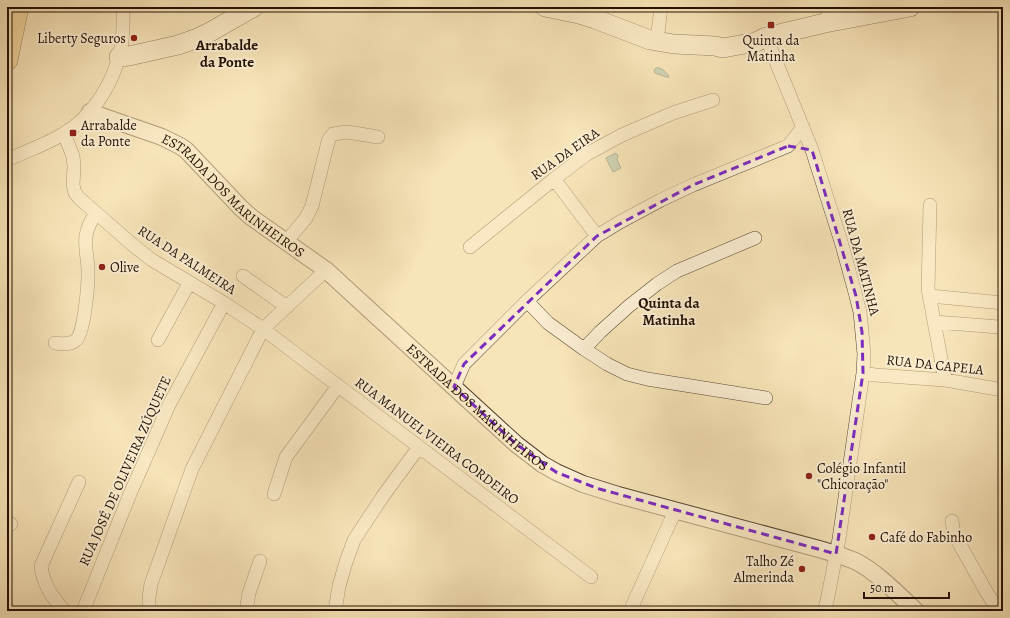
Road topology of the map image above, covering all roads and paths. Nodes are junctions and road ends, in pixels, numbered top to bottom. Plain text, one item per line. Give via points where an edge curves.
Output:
1 (18, 7) edge
2 (123, 7) edge
3 (254, 7) edge
4 (545, 7) edge
5 (661, 7) edge
6 (910, 7) edge
7 (828, 15) edge
8 (766, 37) junction
9 (657, 41) junction
10 (119, 57) junction
11 (7, 60) edge
12 (713, 100) dead end
13 (90, 112) junction
14 (803, 127) junction
15 (64, 134) junction
16 (378, 137) dead end
17 (788, 146) junction
18 (7, 149) edge
19 (812, 150) junction
20 (21, 153) junction
21 (7, 160) edge
22 (554, 179) junction
23 (930, 205) dead end
24 (96, 214) junction
25 (597, 236) junction
26 (755, 238) dead end
27 (286, 242) junction
28 (470, 247) dead end
29 (326, 270) junction
30 (243, 276) dead end
31 (189, 283) junction
32 (930, 296) junction
33 (527, 302) junction
34 (224, 303) junction
35 (1003, 303) edge
36 (287, 307) junction
37 (935, 322) junction
38 (1003, 325) edge
39 (263, 329) junction
40 (158, 340) dead end
41 (55, 343) dead end
42 (584, 349) junction
43 (464, 364) junction
44 (439, 373) junction
45 (863, 373) junction
46 (945, 380) junction
47 (338, 386) junction
48 (454, 387) junction
49 (1003, 390) edge
50 (766, 398) dead end
51 (419, 447) junction
52 (79, 482) dead end
53 (274, 494) dead end
54 (675, 511) junction
55 (952, 521) dead end
56 (836, 554) junction
57 (260, 561) dead end
58 (591, 577) dead end
59 (633, 605) edge
60 (65, 611) edge
61 (82, 611) edge
62 (149, 611) edge
63 (246, 611) edge
64 (335, 611) edge
65 (824, 611) edge
66 (916, 611) edge
67 (999, 611) edge

1 - 11 main road
2 - 10 street via 123,33
3 - 10 main road via 190,41
4 - 9 main road via 584,15
5 - 9 street
6 - 7 main road
7 - 8 main road
8 - 9 main road via 756,36 722,42 715,46
8 - 14 street, RUA DA MATINHA
10 - 13 street via 108,84
12 - 22 street, RUA DA EIRA via 673,113 622,135 587,154
13 - 15 street
13 - 27 street, ESTRADA DOS MARINHEIROS via 162,137 180,146 193,156 241,208
14 - 17 street
14 - 19 street, RUA DA MATINHA
15 - 20 street
15 - 24 street, RUA DA PALMEIRA via 73,156 75,193
16 - 27 street via 347,132 333,134 329,139 312,206 306,218
17 - 19 street
17 - 25 street via 693,185
18 - 20 street
19 - 45 street, RUA DA MATINHA via 858,301 864,354
20 - 21 street
22 - 25 street
22 - 28 street, RUA DA EIRA
23 - 32 street
24 - 31 street, RUA DA PALMEIRA via 152,260
24 - 41 street via 86,237 87,298 80,334 77,340 70,343
25 - 33 street
26 - 42 street via 677,271 629,306
27 - 29 street, ESTRADA DOS MARINHEIROS
29 - 36 street
29 - 44 street, ESTRADA DOS MARINHEIROS
30 - 36 street
31 - 34 street, RUA DA PALMEIRA
31 - 40 street
32 - 35 street
32 - 37 street
33 - 42 street via 548,323
33 - 43 street
34 - 39 street, RUA DA PALMEIRA
34 - 61 street, RUA JOSÉ DE OLIVEIRA ZÚQUETE via 169,405
36 - 39 street
37 - 38 street via 999,327
37 - 46 street
39 - 47 street, RUA MANUEL VIEIRA CORDEIRO
39 - 62 street via 192,469 152,584
42 - 50 street via 627,374 647,380
43 - 44 street
43 - 48 street
44 - 48 street, ESTRADA DOS MARINHEIROS
45 - 46 street, RUA DA CAPELA
45 - 56 street, RUA DA MATINHA
46 - 49 street, RUA DA CAPELA
47 - 51 street, RUA MANUEL VIEIRA CORDEIRO
47 - 53 street via 286,457
48 - 54 street, ESTRADA DOS MARINHEIROS via 516,444 556,472 596,488
51 - 58 street, RUA MANUEL VIEIRA CORDEIRO
51 - 64 street via 354,540 339,586
52 - 60 street via 42,566 50,593
54 - 56 street, ESTRADA DOS MARINHEIROS
54 - 59 street
55 - 67 street via 954,534
56 - 65 street, RUA DA MATINHA
56 - 66 street, ESTRADA DOS MARINHEIROS via 856,562 876,576
57 - 63 street

